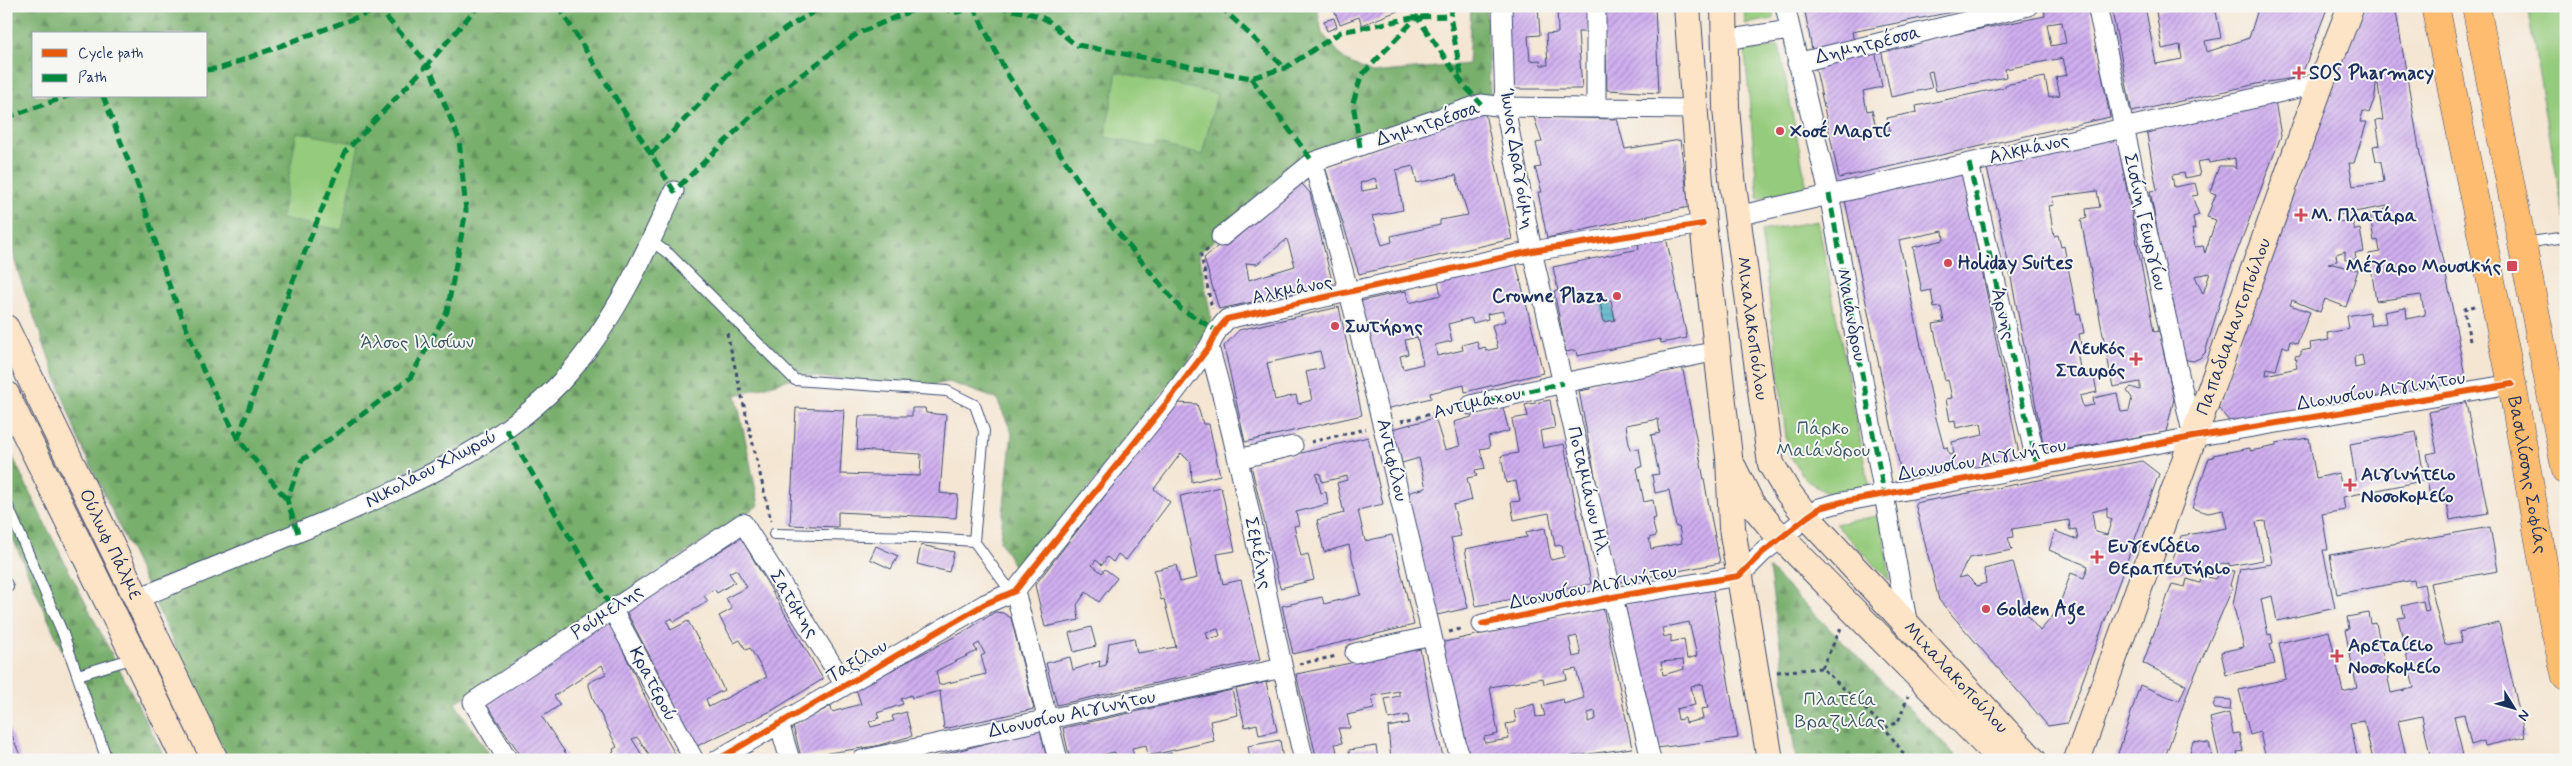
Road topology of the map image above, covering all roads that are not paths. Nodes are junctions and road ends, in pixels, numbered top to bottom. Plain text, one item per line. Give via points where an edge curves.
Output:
1 (1502, 6) edge
2 (1596, 6) edge
3 (1687, 6) edge
4 (1724, 6) edge
5 (1785, 6) edge
6 (2028, 6) edge
7 (2098, 6) edge
8 (2351, 6) edge
9 (2435, 6) edge
10 (2476, 6) edge
11 (1790, 30) junction
12 (1724, 40) junction
13 (1797, 63) junction
14 (2321, 83) junction
15 (1505, 108) junction
16 (1596, 108) junction
17 (1694, 109) junction
18 (2123, 128) junction
19 (1313, 162) junction
20 (1969, 162) junction
21 (674, 191) dead end
22 (1829, 194) junction
23 (1737, 216) junction
24 (1703, 224) junction
25 (2566, 236) edge
26 (1221, 237) dead end
27 (651, 242) junction
28 (2522, 244) junction
29 (1532, 251) junction
30 (1350, 293) junction
31 (6, 328) edge
32 (1213, 339) junction
33 (1717, 351) junction
34 (1563, 382) junction
35 (2512, 384) junction
36 (6, 394) edge
37 (1471, 404) road end
38 (2193, 437) junction
39 (1293, 446) road end
40 (1730, 457) junction
41 (1238, 459) junction
42 (2037, 466) junction
43 (2566, 471) edge
44 (1884, 493) junction
45 (6, 502) edge
46 (1806, 517) junction
47 (743, 523) joint
48 (774, 534) road end
49 (1782, 537) junction
50 (974, 541) junction
51 (1739, 576) junction
52 (1013, 591) junction
53 (1613, 597) junction
54 (138, 598) junction
55 (612, 609) junction
56 (1482, 624) road end
57 (1908, 626) junction
58 (1432, 636) junction
59 (1355, 653) road end
60 (135, 657) junction
61 (1282, 668) junction
62 (78, 675) junction
63 (2566, 677) edge
64 (845, 685) junction
65 (1049, 718) junction
66 (779, 723) junction
67 (1764, 759) edge
68 (107, 760) edge
69 (185, 760) edge
70 (215, 760) edge
71 (508, 760) edge
72 (694, 760) edge
73 (717, 760) edge
74 (790, 760) edge
75 (862, 760) edge
76 (1058, 760) edge
77 (1304, 760) edge
78 (1460, 760) edge
79 (1651, 760) edge
80 (2001, 760) edge
81 (2033, 760) edge
82 (2077, 760) edge

1 - 15 street, Ίωνος Δραγούμη
2 - 16 street
3 - 17 main road, Μιχαλακοπούλου
4 - 12 main road, Μιχαλακοπούλου
5 - 11 street, Μαιάνδρου
6 - 13 street, Δημητρέσσα
7 - 18 street, Σισίνη Γεωργίου
8 - 14 main road, Παπαδιαμαντοπούλου
9 - 35 main road, Βασιλίσσης Σοφίας
10 - 28 main road, Βασιλίσσης Σοφίας
11 - 12 street
11 - 13 street, Μαιάνδρου
12 - 23 main road, Μιχαλακοπούλου via 1726,107
13 - 22 street, Μαιάνδρου
14 - 18 street, Αλκμάνος
14 - 38 main road, Παπαδιαμαντοπούλου
15 - 16 street, Δημητρέσσα
15 - 19 street, Δημητρέσσα via 1481,104
15 - 29 street, Ίωνος Δραγούμη
16 - 17 street, Δημητρέσσα
17 - 24 main road, Μιχαλακοπούλου
18 - 20 street, Αλκμάνος
18 - 38 street, Σισίνη Γεωργίου
19 - 26 street, Δημητρέσσα
19 - 30 street, Αντιφίλου
20 - 22 street, Αλκμάνος
20 - 42 street, Άρνης
21 - 27 street, Νικολάου Χλωρού
22 - 23 street, Αλκμάνος
22 - 44 street, Μαιάνδρου
23 - 46 main road, Μιχαλακοπούλου via 1770,458 1777,476
24 - 29 street, Αλκμάνος
24 - 33 main road, Μιχαλακοπούλου
25 - 28 lane
27 - 50 lane via 669,254 795,380 947,391 975,405 984,431
27 - 54 street, Νικολάου Χλωρού via 609,320 569,373 506,429 401,488
28 - 43 main road, Βασιλίσσης Σοφίας
29 - 30 street, Αλκμάνος
29 - 34 street, Ποταμιάνου Ηλ.
30 - 32 street, Αλκμάνος via 1227,319
30 - 58 street, Αντιφίλου
31 - 54 main road, Ούλωφ Πάλμε
32 - 41 street, Σεμέλης
32 - 52 street, Αλκμάνος
33 - 34 street, Αντιμάχου
33 - 40 main road, Μιχαλακοπούλου
34 - 37 street, Αντιμάχου
34 - 53 street, Ποταμιάνου Ηλ.
35 - 38 street, Διονυσίου Αιγινήτου
35 - 63 main road, Βασιλίσσης Σοφίας
36 - 60 main road, Ούλωφ Πάλμε
38 - 42 street, Διονυσίου Αιγινήτου
38 - 82 main road, Παπαδιαμαντοπούλου
39 - 41 street
40 - 49 main road, Μιχαλακοπούλου via 1751,503
40 - 51 main road, Μιχαλακοπούλου via 1732,528
41 - 61 street, Σεμέλης
42 - 44 street, Διονυσίου Αιγινήτου
44 - 46 street, Διονυσίου Αιγινήτου via 1820,508
44 - 57 street, Μαιάνδρου
45 - 62 lane
46 - 49 street, Διονυσίου Αιγινήτου
46 - 57 main road, Μιχαλακοπούλου
47 - 55 street, Ρούμελης
47 - 64 street, Σατόμης
48 - 50 lane
49 - 51 street, Διονυσίου Αιγινήτου
49 - 80 main road, Μιχαλακοπούλου
50 - 52 lane
51 - 53 street, Διονυσίου Αιγινήτου
51 - 67 main road, Μιχαλακοπούλου via 1755,674
52 - 64 street, Ταξίλου
52 - 65 street
53 - 56 street, Διονυσίου Αιγινήτου
53 - 79 street, Ποταμιάνου Ηλ.
54 - 70 main road, Ούλωφ Πάλμε
55 - 71 street, Ρούμελης via 473,702
55 - 72 street, Κρατερού
57 - 81 main road, Μιχαλακοπούλου
58 - 59 street
58 - 78 street, Αντιφίλου
60 - 62 lane
60 - 69 main road, Ούλωφ Πάλμε
61 - 65 street, Διονυσίου Αιγινήτου
61 - 77 street, Σεμέλης
62 - 68 lane
64 - 66 street, Ταξίλου
65 - 75 street, Διονυσίου Αιγινήτου
65 - 76 street
66 - 73 street, Ταξίλου
66 - 74 street

